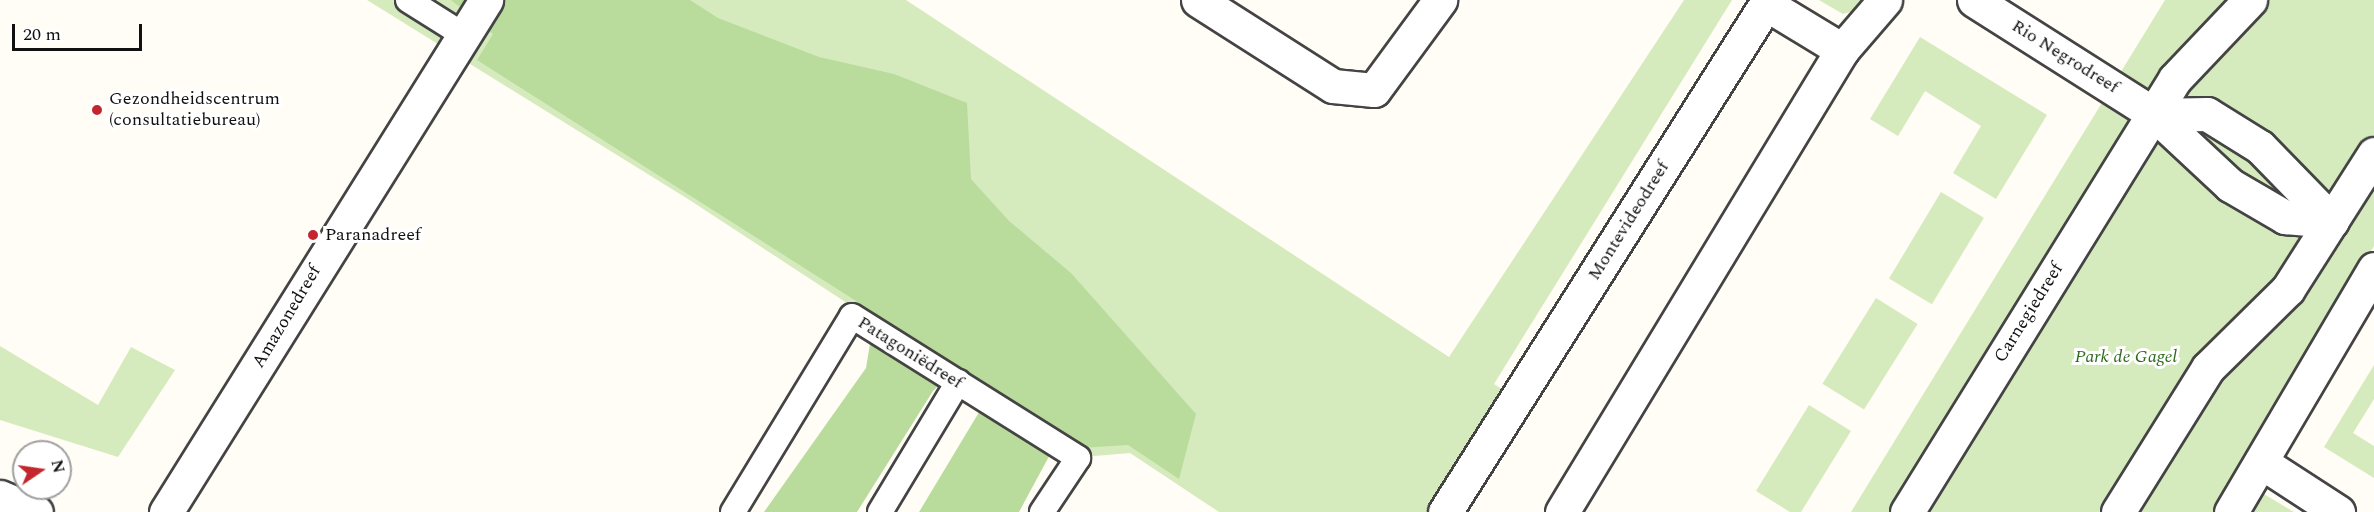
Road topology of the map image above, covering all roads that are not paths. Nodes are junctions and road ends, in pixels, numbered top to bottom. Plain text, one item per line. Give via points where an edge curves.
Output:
1 (408, 0) edge
2 (486, 0) edge
3 (1198, 0) edge
4 (1440, 0) edge
5 (1885, 0) edge
6 (2250, 0) edge
7 (1984, 3) edge
8 (462, 34) junction
9 (1842, 50) junction
10 (2155, 115) junction
11 (2374, 154) edge
12 (2332, 221) junction
13 (2374, 269) edge
14 (958, 382) junction
15 (2261, 462) junction
16 (0, 497) edge
17 (36, 512) edge
18 (166, 512) edge
19 (733, 512) edge
20 (880, 512) edge
21 (1042, 512) edge
22 (1445, 512) edge
23 (1562, 512) edge
24 (1907, 512) edge
25 (2118, 512) edge
26 (2231, 512) edge
27 (2338, 512) edge

1 - 8 lane
2 - 8 street, Amazonedreef
3 - 4 street via 1333,86 1374,90
5 - 9 street
6 - 10 street, Carnegiedreef via 2182,71
7 - 10 street, Rio Negrodreef
8 - 18 street, Amazonedreef
9 - 22 street, Montevideodreef via 1766,4
9 - 23 street
10 - 12 street via 2230,185 2285,217
10 - 12 street via 2207,114 2259,147
10 - 24 street, Carnegiedreef
11 - 12 street
12 - 25 street via 2288,289 2208,368
13 - 15 street
14 - 19 lane, Patagoniëdreef via 852,316
14 - 20 lane
14 - 21 lane, Patagoniëdreef via 1078,458
15 - 26 street
15 - 27 street
16 - 17 street

